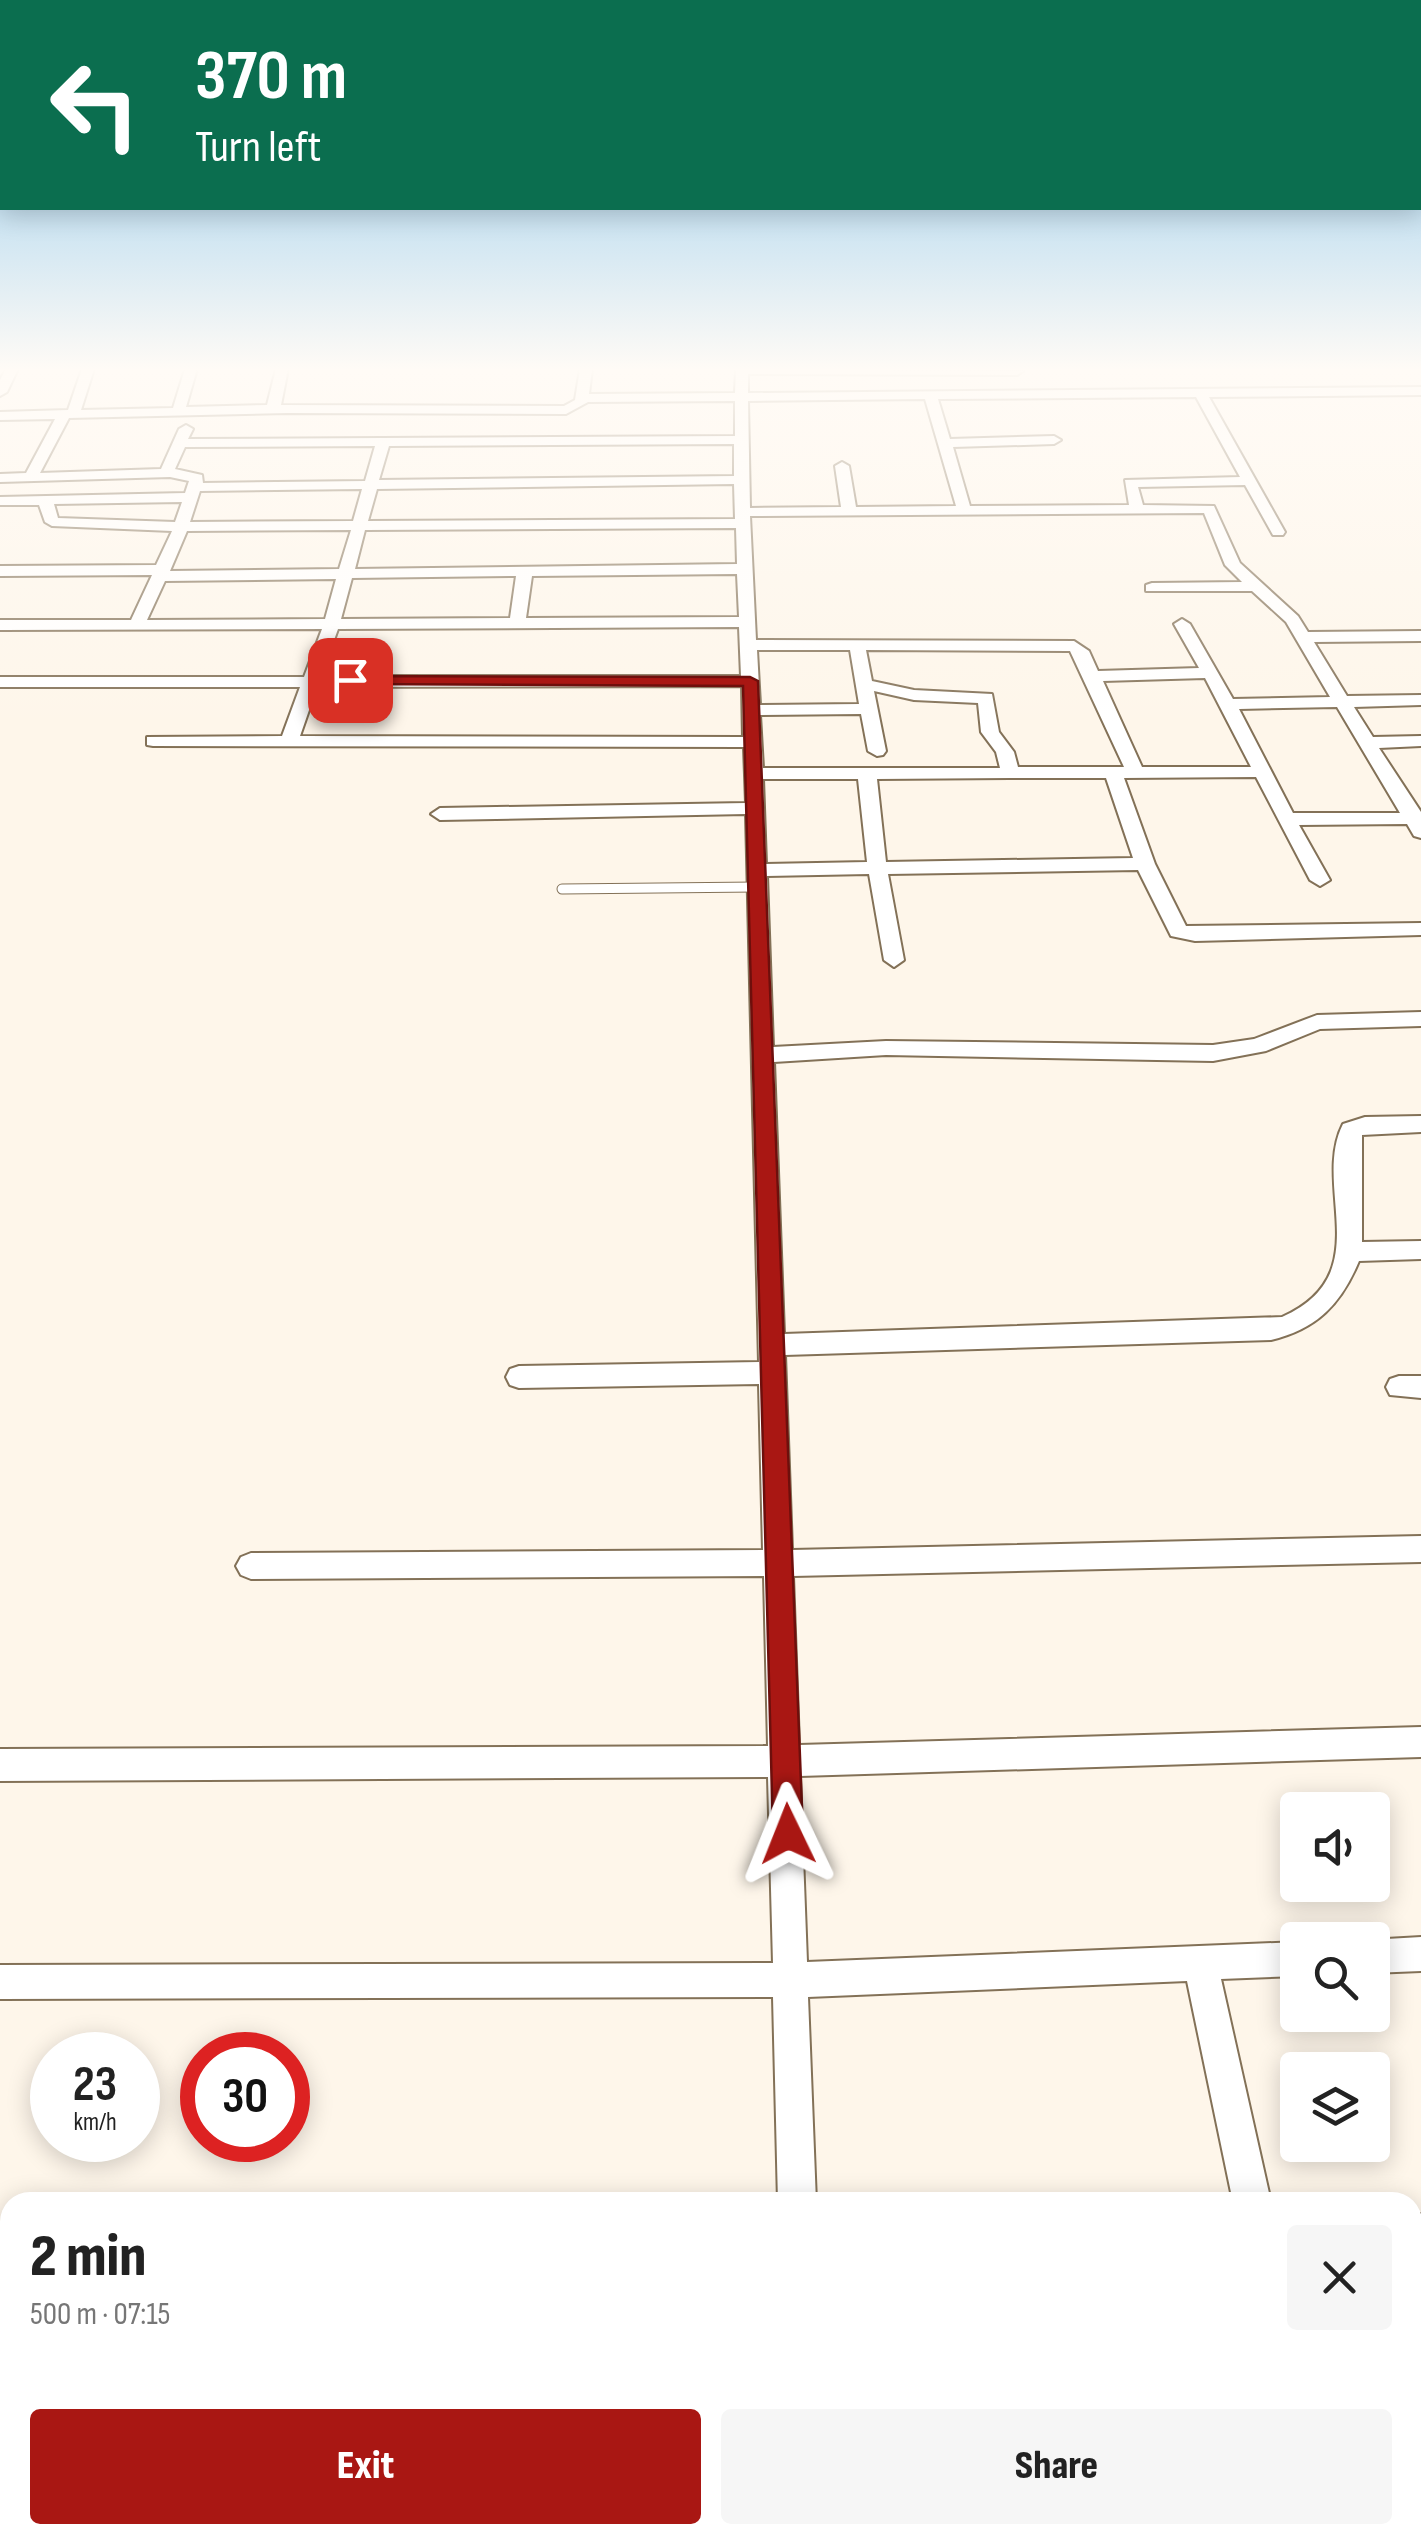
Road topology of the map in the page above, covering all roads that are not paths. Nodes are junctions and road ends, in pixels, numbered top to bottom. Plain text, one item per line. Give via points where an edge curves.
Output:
1 (193, 488) edge
2 (278, 488) edge
3 (370, 488) edge
4 (742, 488) edge
5 (845, 488) edge
6 (957, 488) edge
7 (1131, 488) edge
8 (1200, 488) edge
9 (1253, 488) edge
10 (192, 492) junction
11 (45, 500) junction
12 (0, 501) edge
13 (1137, 508) junction
14 (1209, 508) junction
15 (964, 510) junction
16 (849, 512) junction
17 (744, 517) junction
18 (361, 527) junction
19 (181, 528) junction
20 (1278, 532) dead end
21 (745, 569) junction
22 (0, 571) edge
23 (525, 571) junction
24 (162, 573) junction
25 (346, 574) junction
26 (1256, 586) junction
27 (1152, 588) dead end
28 (137, 624) junction
29 (517, 624) junction
30 (1182, 624) dead end
31 (0, 625) edge
32 (330, 625) junction
33 (749, 633) junction
34 (1421, 636) edge
35 (1304, 637) junction
36 (857, 644) junction
37 (1212, 673) junction
38 (1092, 676) junction
39 (312, 680) junction
40 (750, 681) junction
41 (0, 682) edge
42 (865, 684) junction
43 (1421, 700) edge
44 (1343, 702) junction
45 (1229, 704) junction
46 (869, 708) junction
47 (751, 710) junction
48 (153, 741) dead end
49 (1421, 741) edge
50 (289, 742) junction
51 (751, 742) junction
52 (1367, 743) junction
53 (877, 751) dead end
54 (1113, 772) junction
55 (1135, 772) junction
56 (1261, 772) junction
57 (1010, 773) junction
58 (754, 774) junction
59 (866, 775) junction
60 (755, 808) junction
61 (440, 814) dead end
62 (1285, 819) junction
63 (1418, 823) edge
64 (1145, 864) junction
65 (877, 867) junction
66 (756, 879) junction
67 (1320, 880) dead end
68 (562, 890) dead end
69 (1421, 929) edge
70 (894, 960) dead end
71 (1421, 1020) edge
72 (762, 1055) junction
73 (1421, 1124) edge
74 (1421, 1250) edge
75 (1350, 1252) junction
76 (772, 1345) junction
77 (772, 1373) junction
78 (519, 1377) dead end
79 (1421, 1549) edge
80 (778, 1563) junction
81 (251, 1566) dead end
82 (1421, 1742) edge
83 (786, 1760) junction
84 (0, 1765) edge
85 (1421, 1954) edge
86 (1390, 1955) edge
87 (1280, 1960) edge
88 (1200, 1963) junction
89 (792, 1980) junction
90 (0, 1982) edge
91 (797, 2192) edge
92 (1250, 2192) edge

1 - 10 street
2 - 10 street
3 - 18 street
4 - 17 street
5 - 16 street
6 - 15 street
7 - 13 street
8 - 14 street
9 - 20 street
10 - 11 street
10 - 19 street
11 - 12 street
11 - 19 street via 47,515 58,523
13 - 14 street
13 - 15 street
14 - 26 street via 1233,564
15 - 16 street
16 - 17 street
17 - 18 street
17 - 21 street
18 - 19 street
18 - 25 street
19 - 24 street
21 - 23 street
21 - 33 street
22 - 24 street
23 - 25 street
23 - 29 street
24 - 25 street
24 - 28 street
25 - 32 street
26 - 27 street
26 - 35 street
28 - 31 street
28 - 32 street
29 - 32 street
29 - 33 street
30 - 37 street
32 - 39 street
33 - 36 street
33 - 40 street
34 - 35 street
35 - 44 street
36 - 38 street via 1065,644 1080,650
36 - 42 street
37 - 38 street
37 - 45 street
38 - 55 street
39 - 40 street
39 - 41 street
39 - 50 street
40 - 47 street
42 - 46 street
42 - 57 street via 914,695 986,698 990,732
43 - 44 street
44 - 45 street
44 - 52 street
45 - 56 street
46 - 47 street
46 - 53 street
47 - 51 street
48 - 50 street
49 - 52 street
50 - 51 street
51 - 58 street
52 - 63 street
54 - 55 street
54 - 57 street
54 - 64 street
55 - 56 street
56 - 62 street
57 - 59 street
58 - 59 street
58 - 60 street
59 - 65 street
60 - 61 street
60 - 66 street
62 - 63 street
62 - 67 street
64 - 65 street
64 - 69 street via 1173,927 1186,935
65 - 66 street
65 - 70 street
66 - 68 lane
66 - 72 street
71 - 72 street via 1318,1022 1258,1046 1213,1054 886,1048
72 - 76 street
73 - 75 street via 1351,1130
74 - 75 street
75 - 76 street via 1335,1288 1310,1315 1270,1330
76 - 77 street
77 - 78 street
77 - 80 street
79 - 80 street
80 - 81 street
80 - 83 street
82 - 83 street
83 - 84 street
83 - 89 street
85 - 86 street
87 - 88 street
88 - 89 street
88 - 92 street
89 - 90 street
89 - 91 street

